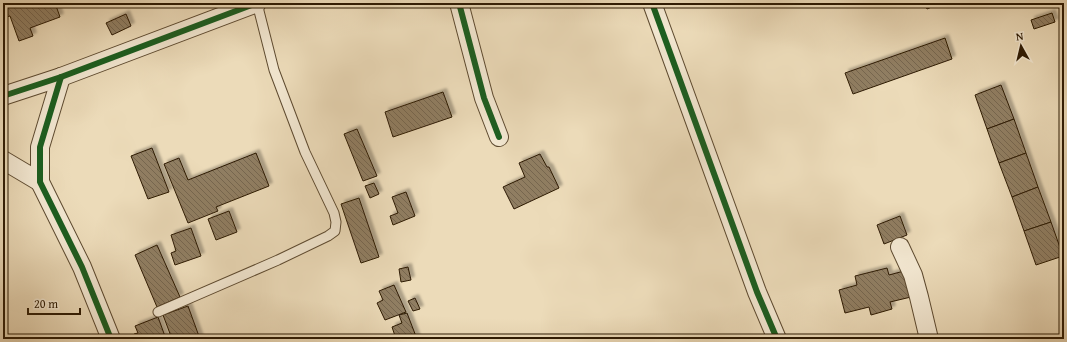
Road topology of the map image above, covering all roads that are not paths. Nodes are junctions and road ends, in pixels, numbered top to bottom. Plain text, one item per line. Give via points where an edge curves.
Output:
1 (257, 3) edge
2 (459, 3) edge
3 (652, 3) edge
4 (61, 77) junction
5 (3, 96) edge
6 (499, 137) dead end
7 (3, 160) edge
8 (40, 182) junction
9 (900, 247) dead end
10 (158, 312) dead end
11 (111, 339) edge
12 (777, 339) edge
13 (928, 339) edge

1 - 4 street
1 - 10 lane via 274,70 305,152 334,213 335,230 328,236 278,260
2 - 6 street via 484,98
3 - 12 street via 757,292
4 - 5 street
4 - 8 street via 40,147
7 - 8 street
8 - 11 street via 82,267
9 - 13 street via 913,275

